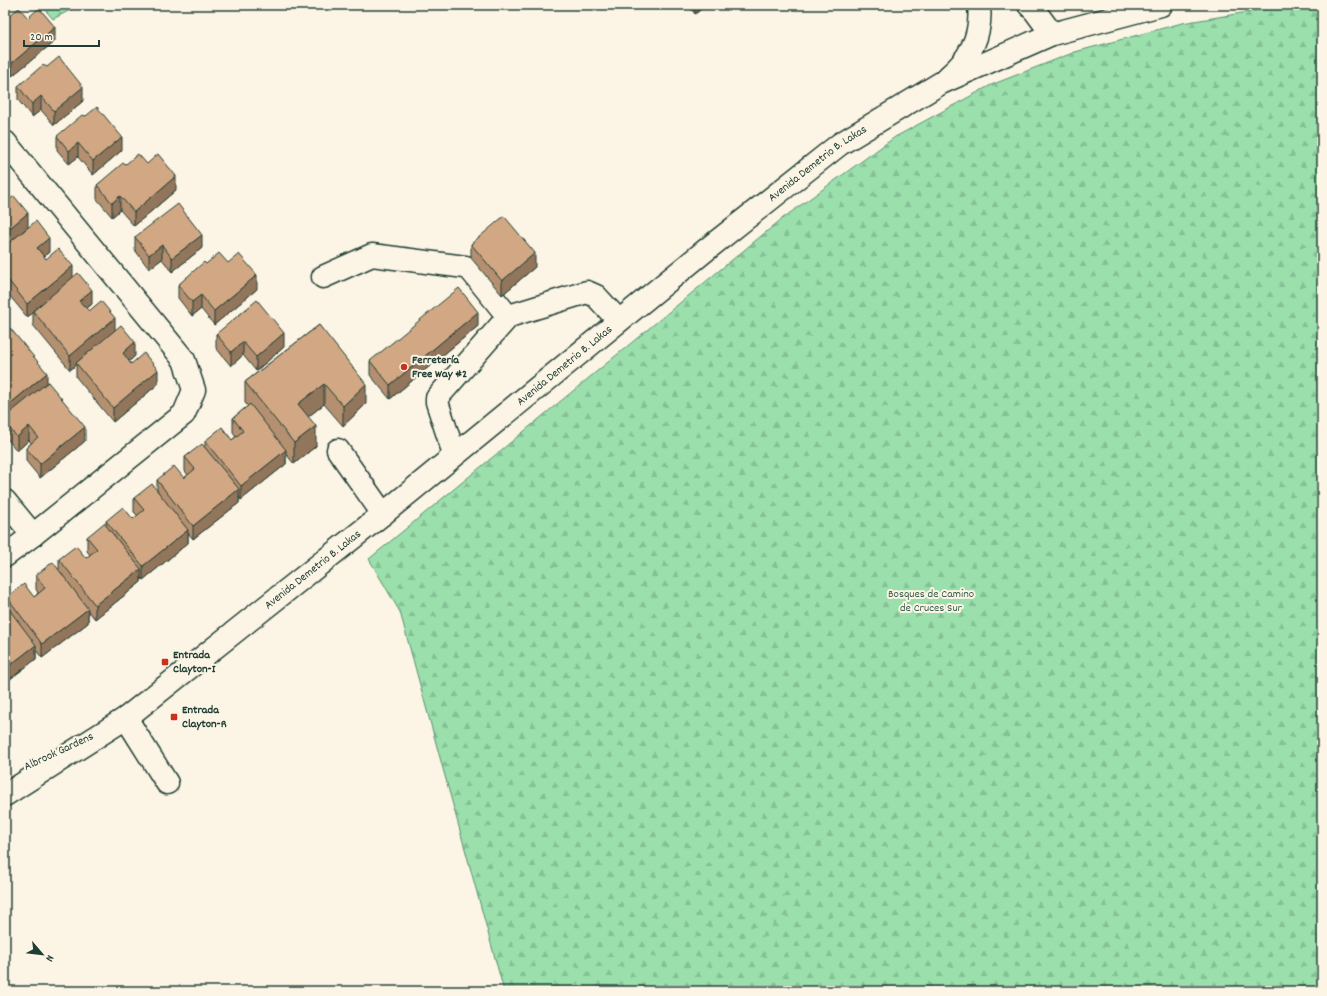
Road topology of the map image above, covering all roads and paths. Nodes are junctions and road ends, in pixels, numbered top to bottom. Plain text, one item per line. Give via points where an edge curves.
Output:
1 (979, 5) edge
2 (1029, 5) edge
3 (1147, 7) edge
4 (1052, 34) junction
5 (941, 83) junction
6 (5, 142) edge
7 (323, 277) dead end
8 (509, 316) junction
9 (619, 321) junction
10 (338, 450) dead end
11 (454, 454) junction
12 (5, 501) edge
13 (383, 514) junction
14 (33, 535) junction
15 (5, 556) edge
16 (120, 722) junction
17 (5, 778) edge
18 (167, 783) dead end
19 (5, 795) edge

1 - 5 street via 978,31 973,47 964,61
2 - 4 street
3 - 4 street, Avenida Demetrio B. Lakas
4 - 5 street, Avenida Demetrio B. Lakas
5 - 9 street, Avenida Demetrio B. Lakas via 840,144
6 - 14 street via 184,360 194,390 184,414
7 - 8 street via 372,255 469,268
8 - 9 street via 587,292 596,296
8 - 11 street via 437,398
9 - 11 street, Avenida Demetrio B. Lakas
10 - 13 street
11 - 13 street, Avenida Demetrio B. Lakas
12 - 14 street
13 - 16 street, Avenida Demetrio B. Lakas
14 - 15 street
16 - 17 street, Albrook Gardens via 52,752
16 - 18 street
16 - 19 street, Avenida Demetrio B. Lakas

